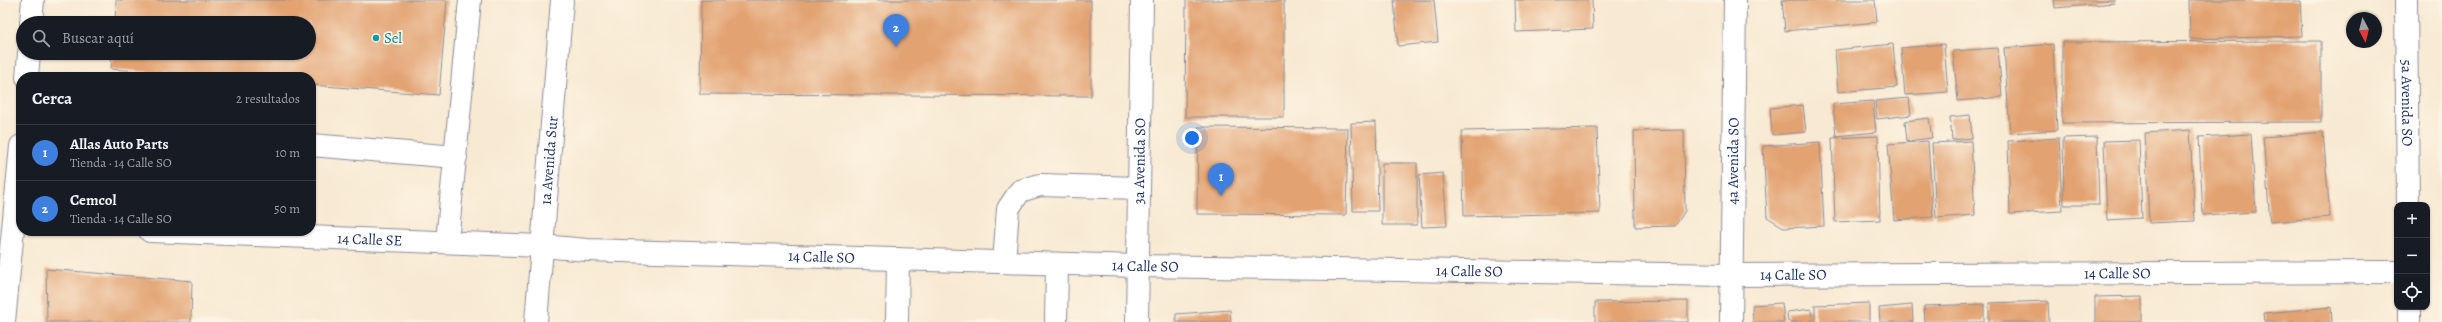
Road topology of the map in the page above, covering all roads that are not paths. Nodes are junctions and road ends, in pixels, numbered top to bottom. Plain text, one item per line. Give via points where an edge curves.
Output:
1 (33, 0) edge
2 (470, 0) edge
3 (562, 0) edge
4 (1142, 0) edge
5 (1735, 0) edge
6 (2406, 0) edge
7 (32, 16) edge
8 (28, 60) edge
9 (27, 72) edge
10 (316, 145) edge
11 (456, 157) junction
12 (1139, 188) junction
13 (16, 190) edge
14 (2408, 202) edge
15 (12, 226) edge
16 (285, 236) edge
17 (446, 242) junction
18 (542, 246) junction
19 (898, 259) junction
20 (1004, 262) junction
21 (1057, 264) junction
22 (1138, 266) junction
23 (2394, 272) edge
24 (1731, 275) junction
25 (2409, 310) edge
26 (4, 322) edge
27 (536, 322) edge
28 (897, 322) edge
29 (1056, 322) edge
30 (1137, 322) edge
31 (1731, 322) edge
32 (2409, 322) edge

1 - 7 street
2 - 11 street
3 - 18 street, 1a Avenida Sur
4 - 12 street, 3a Avenida SO
5 - 24 street, 4a Avenida SO
6 - 14 street, 5a Avenida SO
8 - 9 street
10 - 11 street
11 - 17 street
12 - 20 street via 1040,185 1020,191 1008,209
12 - 22 street, 3a Avenida SO
13 - 15 street
15 - 26 street
16 - 17 street, 14 Calle SE
17 - 18 street, 14 Calle SE
18 - 19 street, 14 Calle SO via 595,250
18 - 27 street, 1a Avenida Sur
19 - 20 street, 14 Calle SO
19 - 28 street
20 - 21 street, 14 Calle SO
21 - 22 street, 14 Calle SO
21 - 29 street
22 - 24 street, 14 Calle SO
22 - 30 street, 3a Avenida SO
23 - 24 street, 14 Calle SO
24 - 31 street, 4a Avenida SO
25 - 32 street

